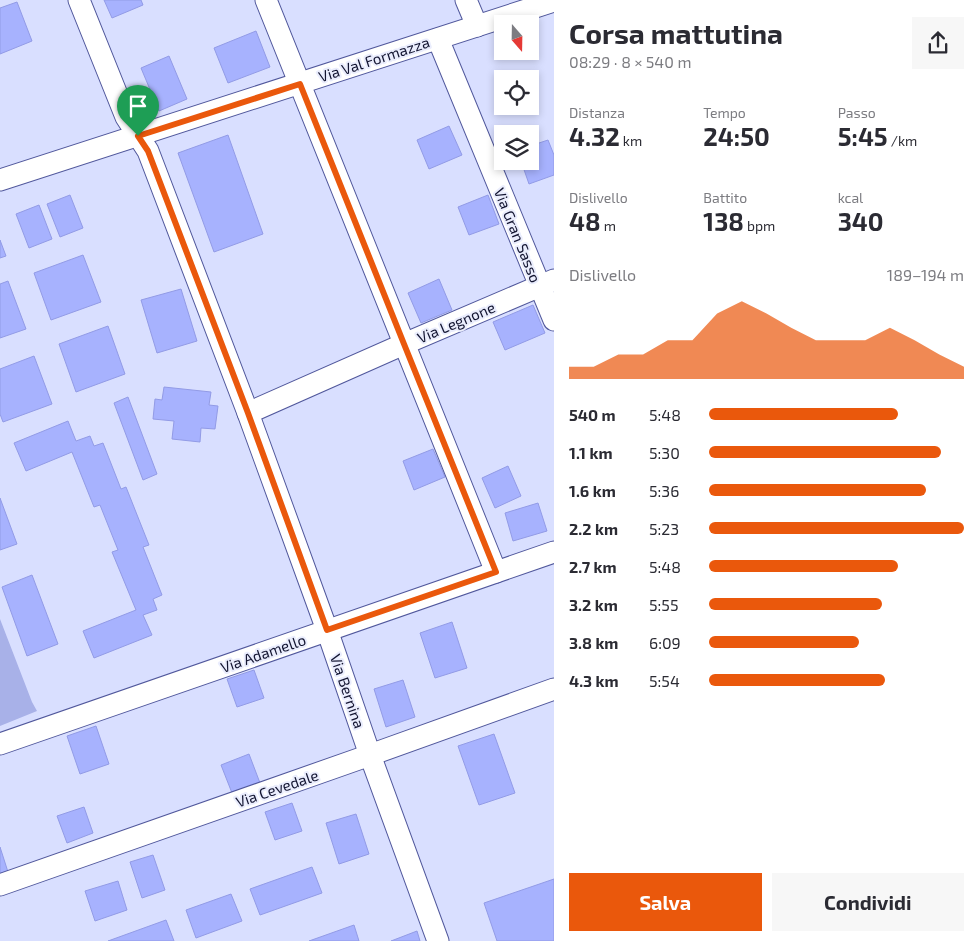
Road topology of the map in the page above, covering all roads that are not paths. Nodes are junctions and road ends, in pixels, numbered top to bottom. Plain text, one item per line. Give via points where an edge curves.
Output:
1 (79, 0) edge
2 (266, 0) edge
3 (466, 0) edge
4 (554, 1) edge
5 (477, 26) junction
6 (438, 39) junction
7 (300, 84) junction
8 (138, 136) junction
9 (0, 180) edge
10 (546, 283) edge
11 (554, 320) edge
12 (404, 344) junction
13 (248, 413) junction
14 (554, 552) edge
15 (496, 572) junction
16 (327, 630) junction
17 (554, 689) edge
18 (0, 744) edge
19 (370, 755) junction
20 (0, 886) edge
21 (438, 941) edge

1 - 8 street, Via Bernina via 126,117
2 - 7 street
3 - 5 street
4 - 5 street, Via Val Formazza
5 - 6 street, Via Val Formazza
6 - 7 street, Via Val Formazza
6 - 10 street, Via Gran Sasso
7 - 8 street, Via Val Formazza
7 - 12 street
8 - 9 street, Via Val Formazza
8 - 13 street, Via Bernina via 148,151
10 - 11 street, Via Gran Sasso
10 - 12 street, Via Legnone
12 - 13 street, Via Legnone
12 - 15 street
13 - 16 street, Via Bernina
14 - 15 street, Via Adamello
15 - 16 street, Via Adamello
16 - 18 street, Via Adamello
16 - 19 street, Via Bernina
17 - 19 street, Via Cevedale
19 - 20 street, Via Cevedale
19 - 21 street, Via Bernina

